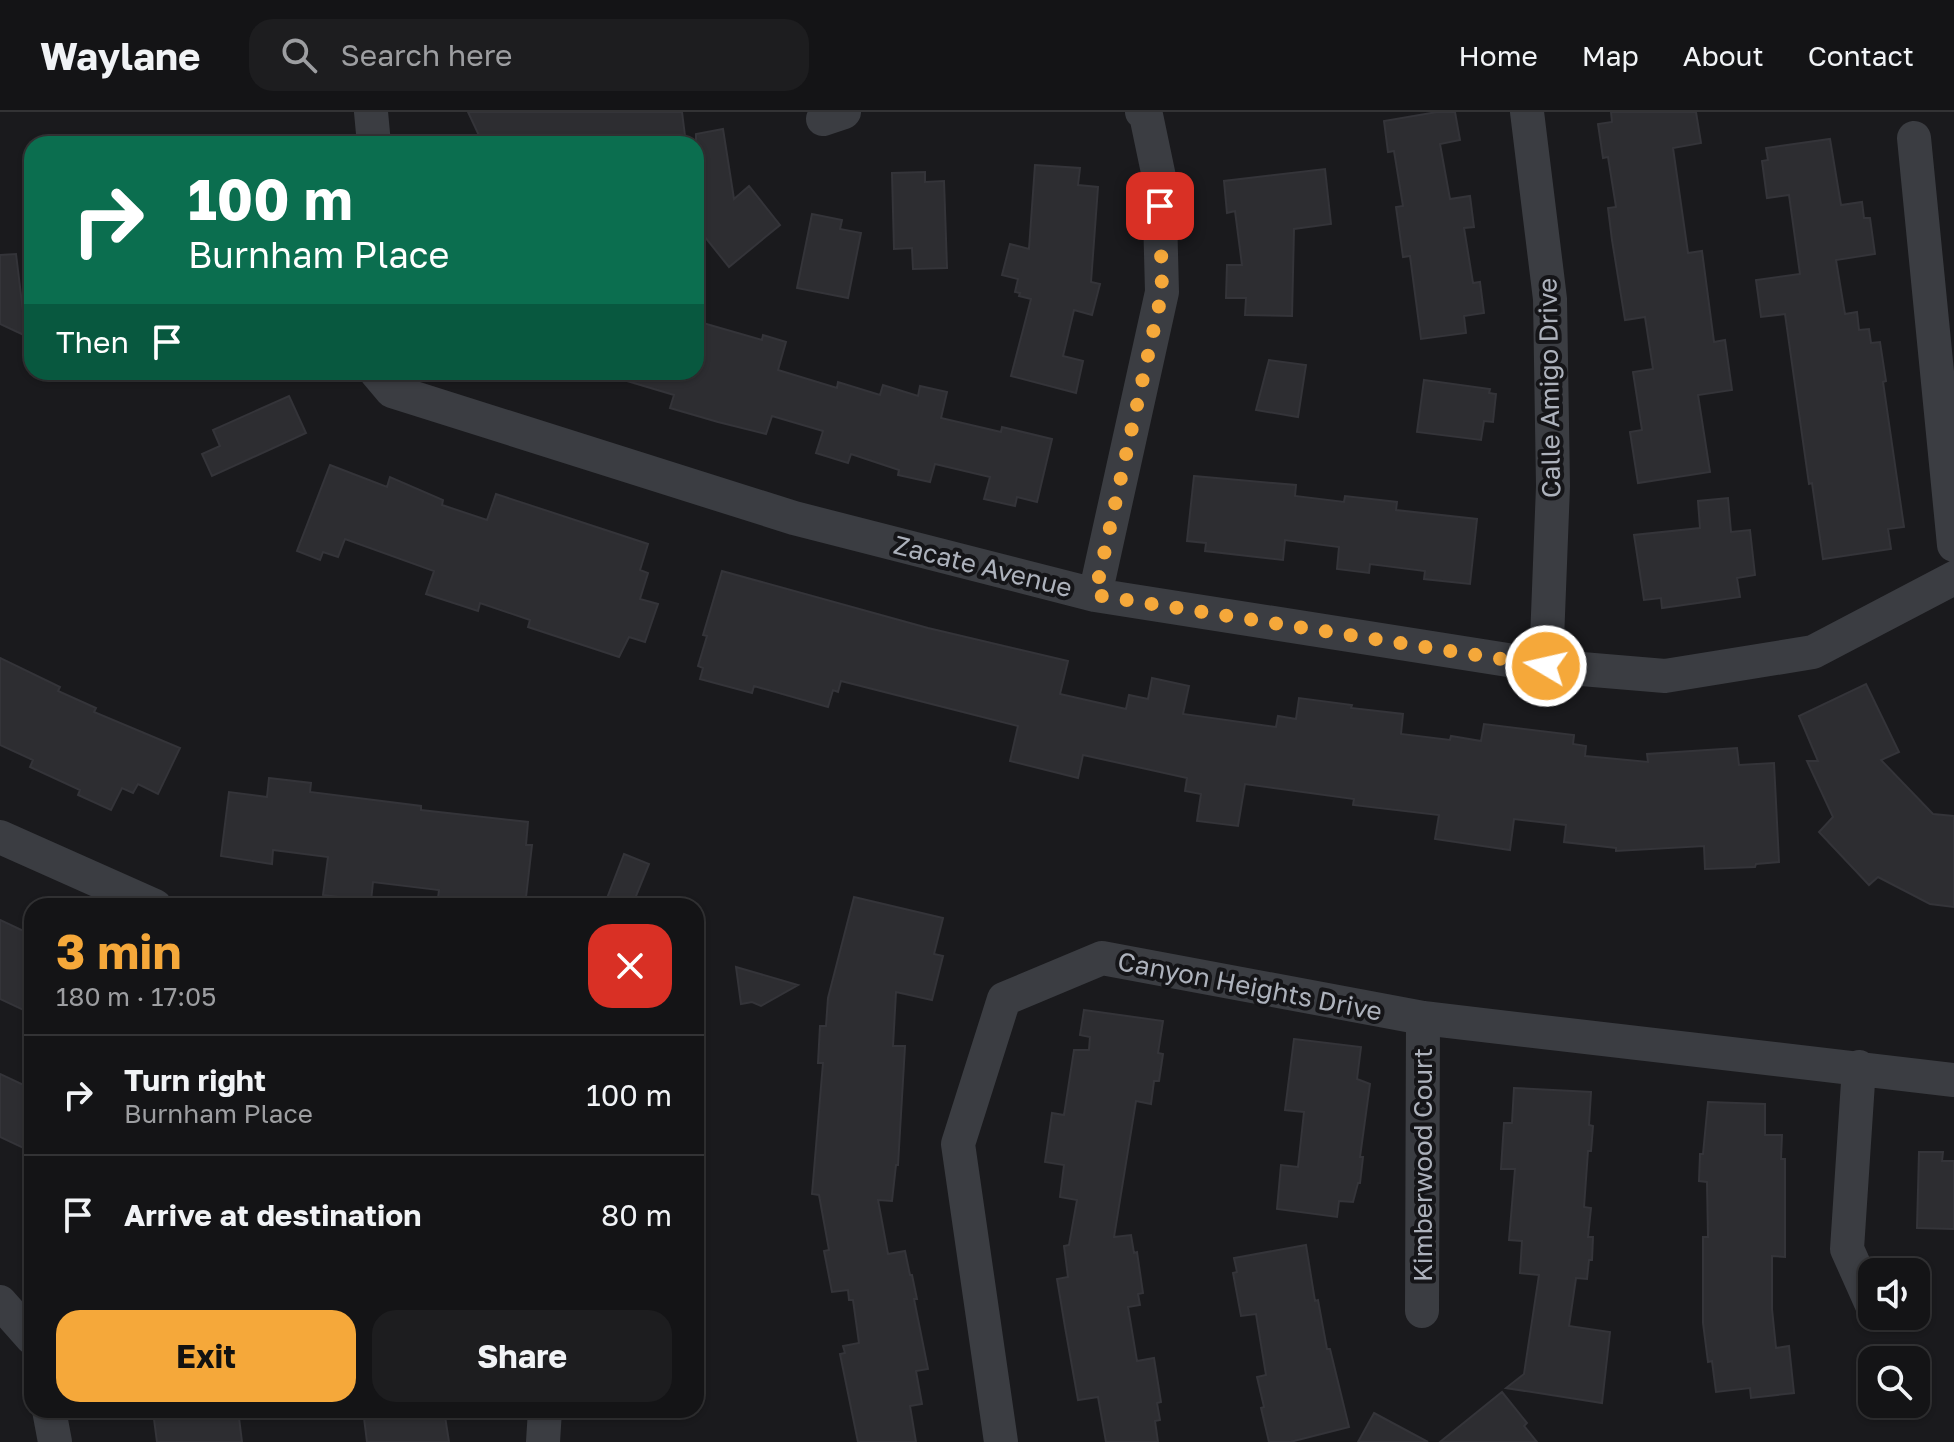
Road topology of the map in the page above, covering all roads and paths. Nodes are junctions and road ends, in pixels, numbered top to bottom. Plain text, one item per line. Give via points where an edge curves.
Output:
1 (371, 112) edge
2 (1142, 112) edge
3 (1527, 112) edge
4 (373, 136) edge
5 (1914, 138) dead end
6 (397, 380) edge
7 (1954, 545) edge
8 (1954, 578) edge
9 (1095, 595) junction
10 (1546, 666) junction
11 (0, 837) edge
12 (137, 898) edge
13 (1423, 1018) junction
14 (1859, 1067) junction
15 (1954, 1080) edge
16 (1858, 1274) edge
17 (0, 1302) edge
18 (1422, 1311) dead end
19 (24, 1329) edge
20 (50, 1418) edge
21 (544, 1418) edge
22 (55, 1442) edge
23 (543, 1442) edge
24 (1001, 1442) edge

1 - 4 street
2 - 9 street via 1159,177 1162,292
3 - 10 street, Calle Amigo Drive via 1550,299 1553,486
5 - 7 street
6 - 9 street, Zacate Avenue via 794,518
8 - 10 street, Zacate Avenue via 1813,652 1665,676
9 - 10 street, Zacate Avenue
11 - 12 street
13 - 14 street, Canyon Heights Drive
13 - 18 street, Kimberwood Court
13 - 24 street, Canyon Heights Drive via 1102,958 1004,999 958,1144
14 - 15 street, Canyon Heights Drive
14 - 16 street via 1847,1249
17 - 19 street
20 - 22 street
21 - 23 street

